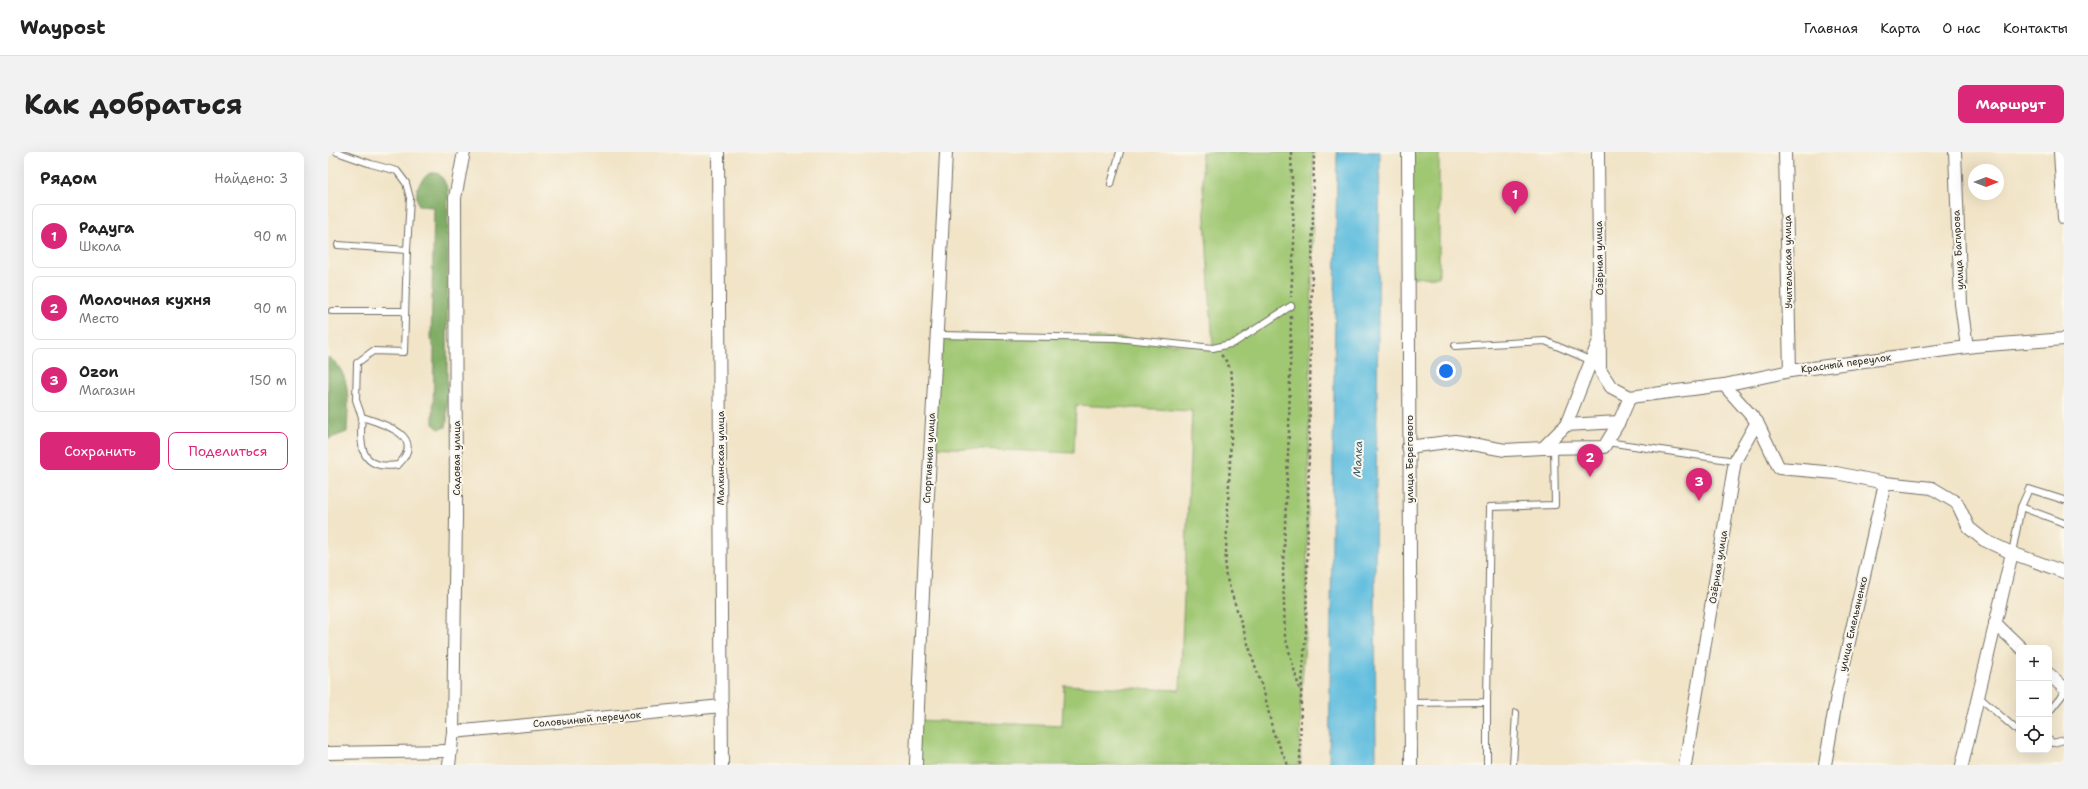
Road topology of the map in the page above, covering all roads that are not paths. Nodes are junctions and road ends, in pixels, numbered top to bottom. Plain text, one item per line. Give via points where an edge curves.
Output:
1 (338, 152) edge
2 (464, 152) edge
3 (718, 152) edge
4 (946, 152) edge
5 (1120, 152) edge
6 (1408, 152) edge
7 (1598, 152) edge
8 (1785, 152) edge
9 (1955, 152) edge
10 (2060, 152) edge
11 (1111, 184) dead end
12 (2064, 218) edge
13 (338, 245) dead end
14 (407, 250) junction
15 (1291, 306) road end
16 (332, 311) dead end
17 (405, 311) junction
18 (938, 335) junction
19 (1600, 338) junction
20 (2064, 339) edge
21 (1455, 346) dead end
22 (1967, 347) junction
23 (1591, 360) junction
24 (1600, 370) junction
25 (1790, 371) junction
26 (1724, 385) junction
27 (1630, 397) junction
28 (362, 417) junction
29 (1619, 422) junction
30 (1757, 422) junction
31 (1566, 424) junction
32 (1607, 442) junction
33 (1408, 447) junction
34 (1548, 448) junction
35 (1736, 461) junction
36 (1885, 484) junction
37 (2064, 500) edge
38 (2021, 507) junction
39 (2064, 523) edge
40 (2012, 553) junction
41 (2064, 572) edge
42 (1995, 623) junction
43 (2018, 645) edge
44 (2052, 677) edge
45 (2064, 688) edge
46 (2064, 693) edge
47 (1978, 696) junction
48 (1487, 702) junction
49 (1411, 703) junction
50 (722, 706) junction
51 (2052, 708) edge
52 (1516, 713) dead end
53 (2016, 729) edge
54 (453, 732) junction
55 (2064, 740) edge
56 (2052, 742) edge
57 (450, 751) junction
58 (328, 753) edge
59 (449, 765) edge
60 (722, 765) edge
61 (916, 765) edge
62 (1411, 765) edge
63 (1487, 765) edge
64 (1513, 765) edge
65 (1685, 765) edge
66 (1825, 765) edge
67 (1962, 765) edge

1 - 14 lane via 397,171 406,183 410,198
2 - 54 street, Садовая улица via 455,198 456,516
3 - 50 street, Малкинская улица
4 - 18 street, Спортивная улица
5 - 11 lane
6 - 33 street, улица Берегового
7 - 19 street, Озёрная улица
8 - 25 street, Учительская улица
9 - 22 street, улица Багирова via 1961,304
10 - 12 street
13 - 14 lane
14 - 17 lane
15 - 18 lane via 1234,343 1213,348 1116,338
16 - 17 lane
17 - 28 lane via 404,352 373,351 357,363 356,400
18 - 61 street, Спортивная улица via 929,447
19 - 23 street
19 - 24 street, Озёрная улица
20 - 22 street, Красный переулок
21 - 23 lane via 1545,341
22 - 25 street, Красный переулок
23 - 24 lane
23 - 31 street
24 - 27 street via 1611,387
25 - 26 street, Красный переулок
26 - 27 street, Красный переулок
26 - 30 street
27 - 29 street
28 - 28 lane via 389,425 404,437 408,450 398,465 378,465 365,457 360,436
29 - 31 street
29 - 32 street
30 - 35 street, Озёрная улица
30 - 36 street via 1779,468 1836,473
31 - 34 street
32 - 34 street via 1604,447
32 - 35 lane
33 - 34 street via 1454,441 1505,450
33 - 49 street, улица Берегового
34 - 48 lane via 1555,505 1490,507
35 - 65 street, Озёрная улица
36 - 40 street via 1932,488 1957,503 1969,528 1984,540
36 - 66 street, улица Емельяненко via 1837,696
37 - 38 lane via 2029,489
38 - 39 lane
38 - 40 lane
40 - 41 street
40 - 42 street
42 - 43 street
42 - 47 street
44 - 45 street
46 - 51 lane
47 - 53 lane
47 - 67 street
48 - 49 lane
48 - 63 lane
49 - 62 street, улица Берегового
50 - 54 street, Соловьиный переулок
50 - 60 street, Малкинская улица
52 - 64 lane
54 - 57 street, Садовая улица
55 - 56 lane
57 - 58 street
57 - 59 street, Садовая улица

